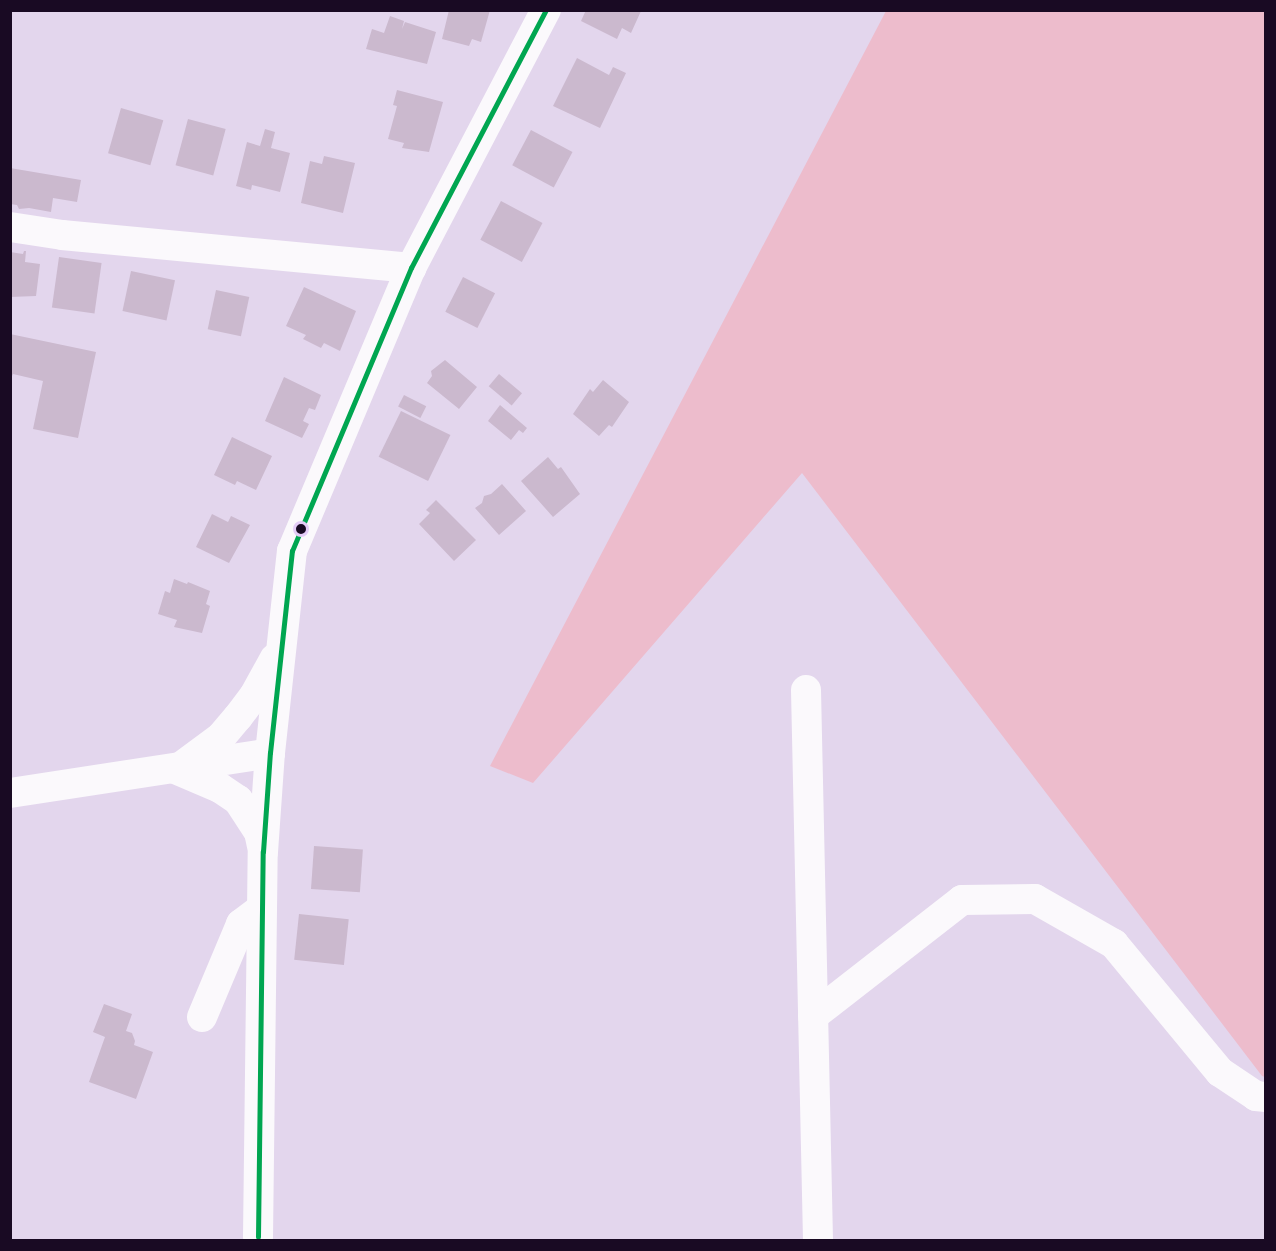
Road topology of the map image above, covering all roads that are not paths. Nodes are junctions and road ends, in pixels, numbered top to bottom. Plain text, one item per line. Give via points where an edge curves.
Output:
1 (546, 10) edge
2 (10, 227) edge
3 (411, 267) junction
4 (281, 647) junction
5 (806, 690) dead end
6 (270, 753) junction
7 (175, 770) junction
8 (10, 792) edge
9 (263, 852) junction
10 (261, 909) junction
11 (813, 1016) junction
12 (202, 1017) dead end
13 (1266, 1097) edge
14 (258, 1237) dead end
15 (818, 1240) edge

1 - 3 street
2 - 3 street
3 - 4 street via 292,551
4 - 6 street
4 - 7 street via 254,696 233,724 204,751
5 - 11 street
6 - 7 street
6 - 9 street
7 - 8 street
7 - 9 street via 220,788 238,800 259,832
9 - 10 street
10 - 12 street via 241,924
10 - 14 street
11 - 13 street via 962,900 1035,899 1114,944 1220,1072 1256,1096
11 - 15 street

